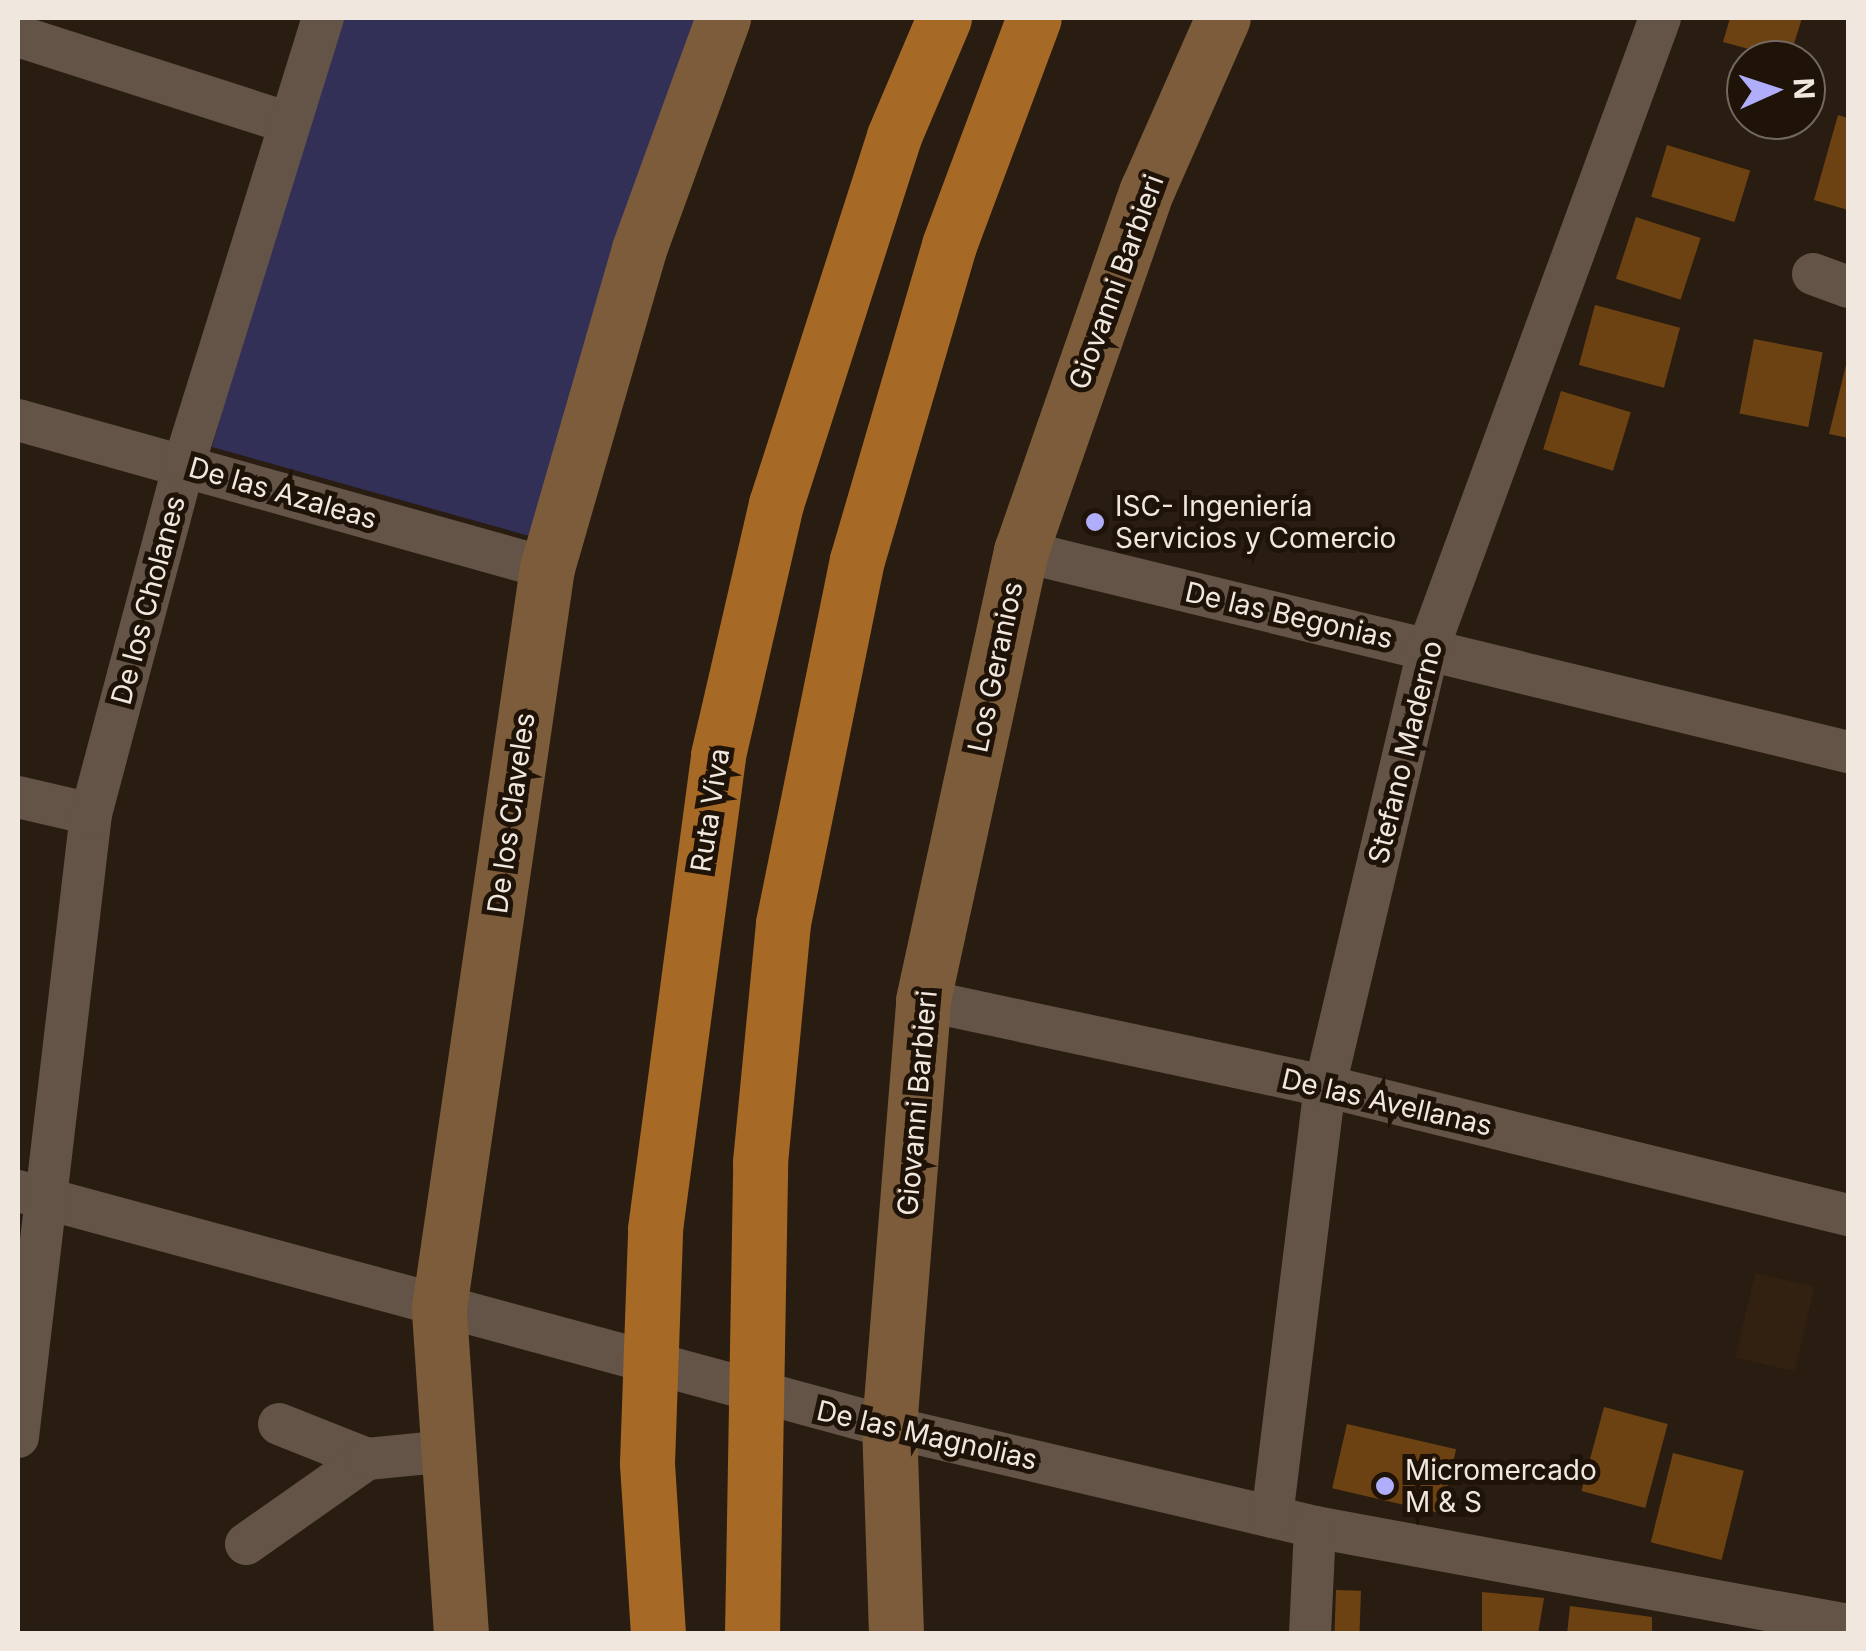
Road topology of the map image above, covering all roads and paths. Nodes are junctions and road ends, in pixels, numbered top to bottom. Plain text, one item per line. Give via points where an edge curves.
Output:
1 (322, 18) edge
2 (723, 18) edge
3 (944, 18) edge
4 (1034, 18) edge
5 (1223, 18) edge
6 (1660, 18) edge
7 (18, 36) edge
8 (286, 122) junction
9 (18, 420) edge
10 (184, 464) junction
11 (1020, 551) junction
12 (547, 568) junction
13 (1428, 649) junction
14 (1848, 752) edge
15 (970, 783) joint
16 (18, 797) edge
17 (91, 814) junction
18 (924, 1000) junction
19 (1325, 1086) junction
20 (31, 1195) edge
21 (1848, 1215) edge
22 (439, 1308) junction
23 (279, 1424) dead end
24 (889, 1427) junction
25 (18, 1437) edge
26 (449, 1451) junction
27 (368, 1459) junction
28 (1272, 1517) junction
29 (1315, 1527) junction
30 (246, 1544) dead end
31 (1848, 1624) edge
32 (461, 1634) edge
33 (658, 1634) edge
34 (752, 1634) edge
35 (896, 1634) edge
36 (1310, 1634) edge

1 - 8 street, De los Cholanes
2 - 12 main road, De los Claveles via 639,249
3 - 33 highway, Ruta Viva via 894,136 776,504 718,755 655,1228 647,1464
4 - 34 highway via 949,245 856,560 784,923 760,1162
5 - 11 main road, Giovanni Barbieri via 1147,190
6 - 13 street, Stefano Maderno
7 - 8 street
8 - 10 street, De los Cholanes
9 - 10 street, De las Azaleas
10 - 12 street, De las Azaleas
10 - 17 street, De los Cholanes
11 - 13 street, De las Begonias
11 - 15 main road, Los Geranios
12 - 22 main road, De los Claveles
13 - 14 street, De las Begonias
13 - 19 street, Stefano Maderno
15 - 18 main road, Giovanni Barbieri
16 - 17 street
17 - 20 street, De los Cholanes
18 - 19 street, De las Avellanas
18 - 24 main road, Giovanni Barbieri
19 - 21 street, De las Avellanas
19 - 28 street, Stefano Maderno
20 - 22 street, De las Magnolias
20 - 25 street, De los Cholanes
22 - 24 street, De las Magnolias
22 - 26 main road, De los Claveles
23 - 27 street
24 - 28 street, De las Magnolias
24 - 35 main road
26 - 27 street
26 - 32 main road, De los Claveles
27 - 30 street
28 - 29 street, De las Magnolias
29 - 31 street, De las Magnolias
29 - 36 street

